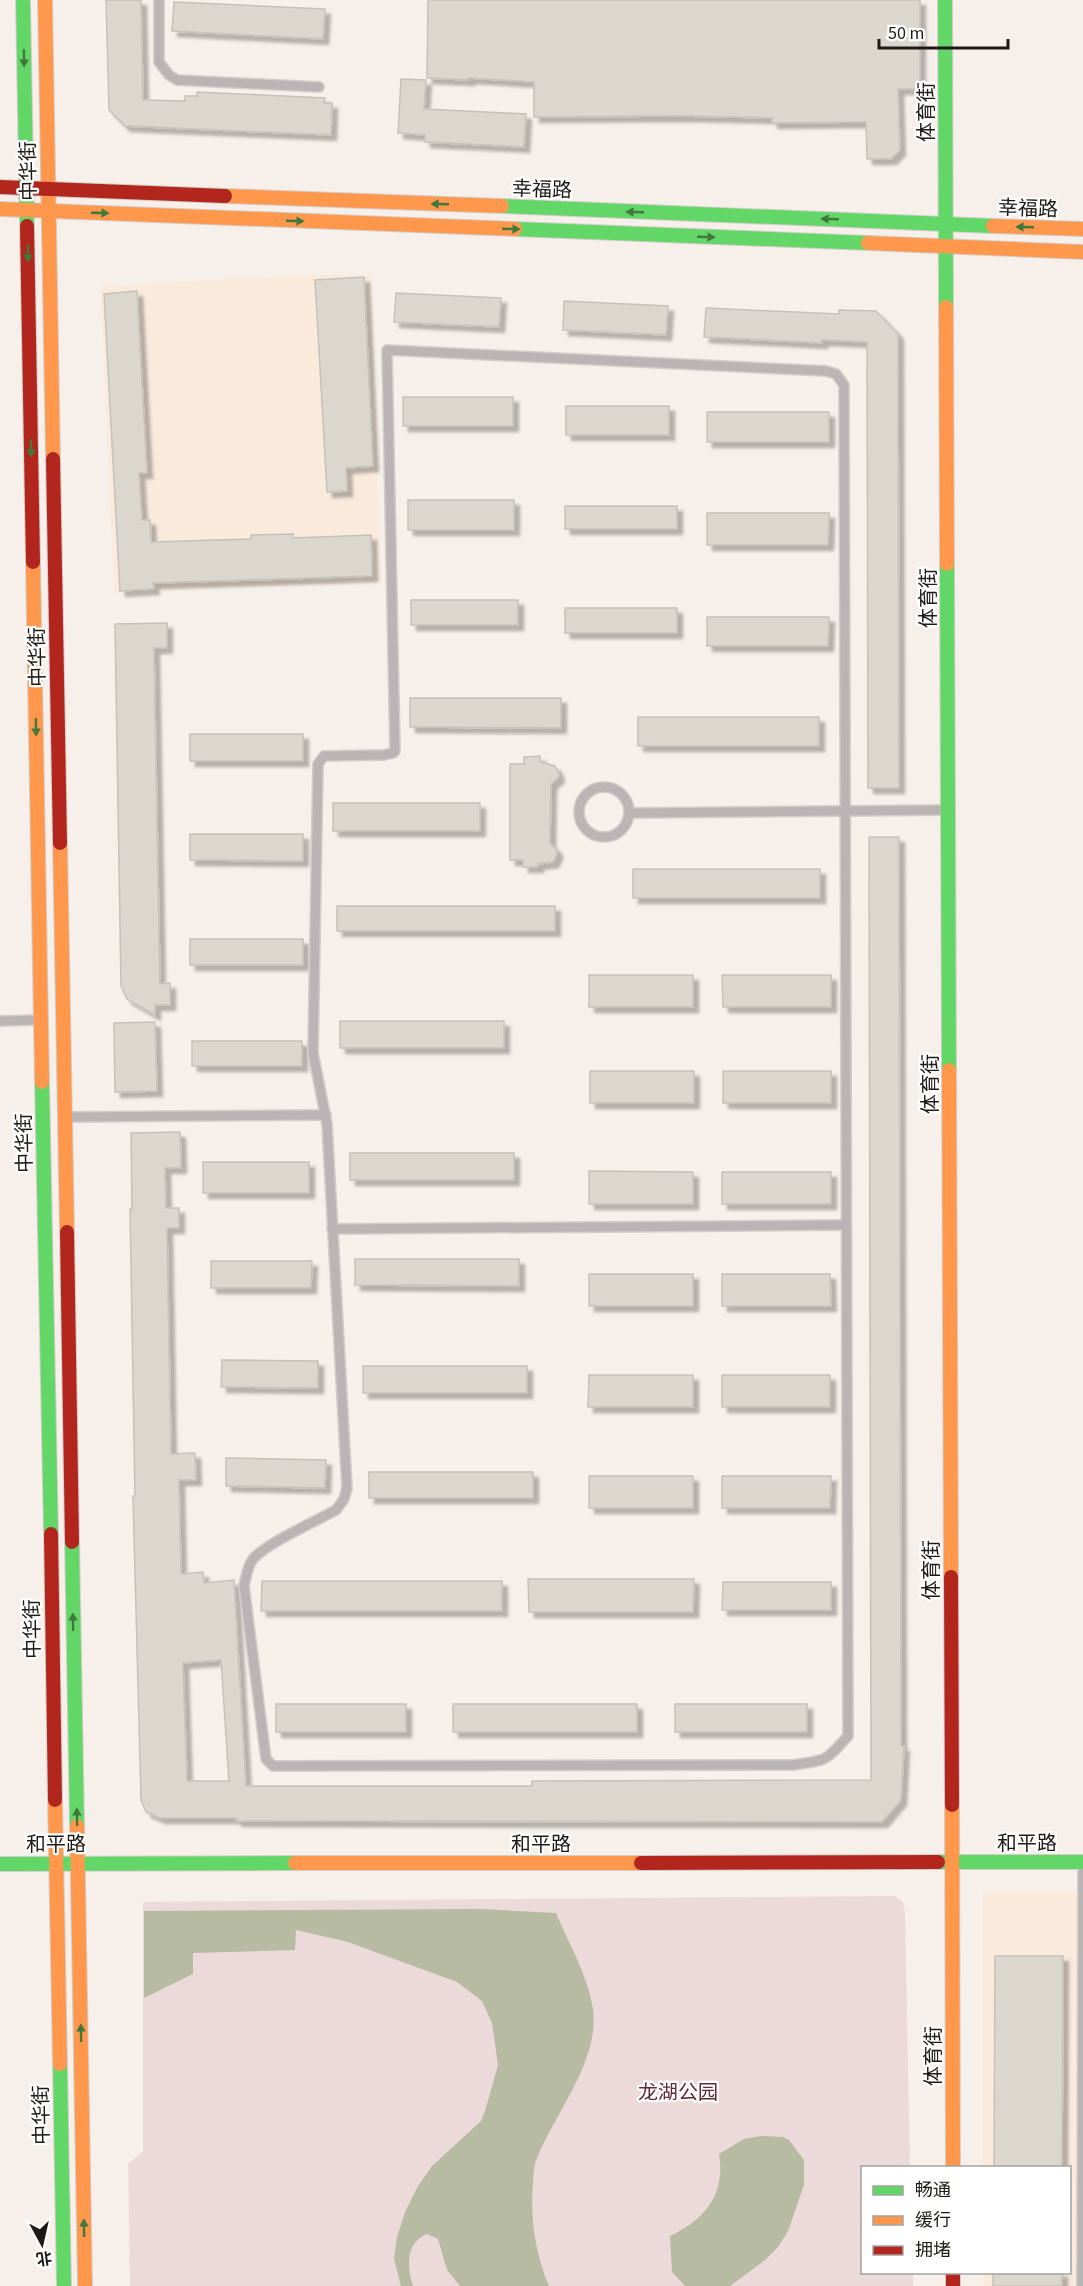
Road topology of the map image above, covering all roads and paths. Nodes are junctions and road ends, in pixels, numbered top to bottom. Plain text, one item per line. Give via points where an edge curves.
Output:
1 (23, 0) edge
2 (45, 0) edge
3 (159, 0) edge
4 (945, 0) edge
5 (319, 87) dead end
6 (0, 187) edge
7 (26, 188) junction
8 (48, 189) junction
9 (0, 209) edge
10 (27, 210) junction
11 (48, 211) junction
12 (946, 224) junction
13 (1083, 230) edge
14 (946, 246) junction
15 (1083, 252) edge
16 (948, 810) junction
17 (845, 811) junction
18 (630, 813) junction
19 (41, 1020) junction
20 (0, 1021) edge
21 (326, 1115) junction
22 (64, 1117) junction
23 (846, 1225) junction
24 (332, 1229) junction
25 (952, 1862) junction
26 (1083, 1862) edge
27 (0, 1864) edge
28 (56, 1864) junction
29 (78, 1864) junction
30 (1083, 1974) edge
31 (1083, 2154) edge
32 (953, 2166) edge
33 (64, 2286) edge
34 (85, 2286) edge
35 (1082, 2286) edge

1 -> 7 street, 中华街
2 - 8 street, 中华街
3 - 5 lane via 159,62 177,80
4 - 12 street, 体育街
6 - 7 street, 幸福路
7 - 8 street, 幸福路
7 - 10 street, 中华街
8 - 11 street, 中华街
12 -> 8 street, 幸福路
9 - 10 street, 幸福路
10 - 11 street, 幸福路
10 -> 19 street, 中华街
11 -> 14 street, 幸福路
11 - 22 street, 中华街
13 -> 12 street, 幸福路
12 - 14 street, 体育街
14 - 15 street, 幸福路
14 - 16 street, 体育街
16 - 17 lane
16 - 25 street, 体育街
17 - 18 lane
17 - 21 lane via 844,385 836,374 387,350 396,743 393,753 324,756 318,764 313,1053
17 - 23 lane
18 - 18 lane via 624,796 602,787 586,794 579,810 584,826 598,836 622,830
19 - 20 lane
19 - 28 street, 中华街
21 - 22 lane
21 - 24 lane
29 -> 22 street, 中华街
23 - 24 lane
23 - 24 lane via 848,1736 828,1758 793,1765 273,1766 266,1759 244,1586 253,1559 336,1510 347,1488
25 - 26 street, 和平路
25 - 29 street, 和平路
25 - 32 street, 体育街
26 - 30 lane
27 - 28 street, 和平路
28 - 29 street, 和平路
28 - 33 street, 中华街
34 -> 29 street, 中华街
30 - 31 lane
31 - 35 lane

